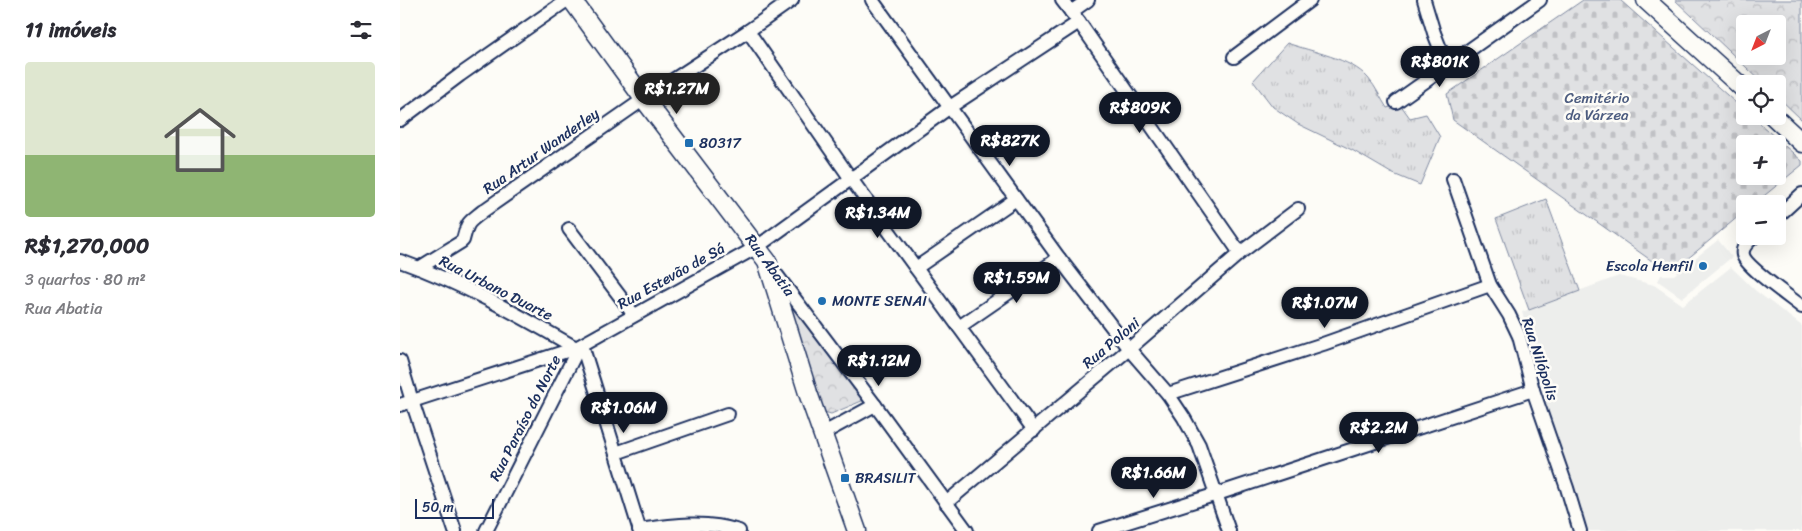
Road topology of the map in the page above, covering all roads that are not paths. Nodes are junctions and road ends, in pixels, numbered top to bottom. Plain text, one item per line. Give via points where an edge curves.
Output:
1 (567, 0) edge
2 (572, 0) edge
3 (792, 0) edge
4 (872, 0) edge
5 (1062, 0) edge
6 (1088, 0) edge
7 (1310, 0) edge
8 (1424, 0) edge
9 (1540, 0) edge
10 (1646, 0) edge
11 (1070, 12) junction
12 (1079, 22) junction
13 (748, 31) junction
14 (1234, 57) dead end
15 (1447, 66) junction
16 (1736, 82) edge
17 (644, 99) junction
18 (1396, 102) dead end
19 (950, 107) junction
20 (400, 120) edge
21 (1783, 125) edge
22 (1802, 143) edge
23 (851, 179) junction
24 (1453, 179) dead end
25 (1802, 194) edge
26 (1016, 199) junction
27 (1298, 209) dead end
28 (1786, 209) edge
29 (569, 229) dead end
30 (1746, 245) edge
31 (1240, 253) junction
32 (762, 254) junction
33 (1060, 258) junction
34 (400, 261) edge
35 (419, 268) junction
36 (916, 268) junction
37 (1490, 285) junction
38 (1802, 307) edge
39 (634, 315) junction
40 (959, 327) junction
41 (579, 347) junction
42 (1129, 349) junction
43 (400, 361) edge
44 (1533, 390) junction
45 (1168, 394) junction
46 (406, 403) edge
47 (875, 405) junction
48 (728, 414) dead end
49 (1034, 430) junction
50 (822, 434) junction
51 (616, 453) junction
52 (1217, 494) junction
53 (946, 503) junction
54 (1579, 528) edge
55 (640, 530) edge
56 (455, 531) edge
57 (486, 531) edge
58 (739, 531) edge
59 (856, 531) edge
60 (967, 531) edge
61 (1099, 531) edge
62 (1229, 531) edge

1 - 20 street
2 - 17 street, Rua Abatia
3 - 13 street, Rua Artur Wanderley
4 - 19 street
5 - 11 street
6 - 11 street
7 - 14 street
8 - 15 street
9 - 15 street
10 - 16 street
11 - 12 street
12 - 19 street, Rua Estevão de Sá
12 - 31 street
13 - 17 street, Rua Artur Wanderley
13 - 23 street
15 - 18 street
17 - 32 street, Rua Abatia
17 - 35 street, Rua Artur Wanderley via 483,211 469,222 461,242
19 - 23 street, Rua Estevão de Sá
19 - 26 street
21 - 22 street
23 - 32 street, Rua Estevão de Sá
23 - 36 street
24 - 37 street, Rua Nilópolis
25 - 28 street
26 - 33 street
26 - 36 street
27 - 31 street, Rua Poloni
29 - 39 street
30 - 38 street via 1742,254 1747,263
31 - 42 street, Rua Poloni
32 - 39 street, Rua Estevão de Sá
32 - 47 street, Rua Abatia
32 - 50 street
33 - 40 street
33 - 42 street
34 - 35 street, Rua Urbano Duarte
35 - 41 street, Rua Urbano Duarte via 482,296
36 - 40 street
37 - 44 street, Rua Nilópolis via 1520,336
37 - 45 street via 1324,344
39 - 41 street, Rua Estevão de Sá
40 - 49 street
41 - 46 street, Rua Estevão de Sá
41 - 51 street
41 - 57 street, Rua Paraíso do Norte
42 - 45 street
42 - 49 street, Rua Poloni
43 - 46 street
44 - 52 street
44 - 54 street, Rua Nilópolis
45 - 52 street via 1199,445
46 - 56 street
47 - 50 street
47 - 53 street, Rua Abatia
48 - 51 street
49 - 53 street, Rua Poloni
50 - 59 street
51 - 55 street
52 - 61 street
52 - 62 street
53 - 60 street, Rua Abatia
55 - 58 street via 686,524 723,526

